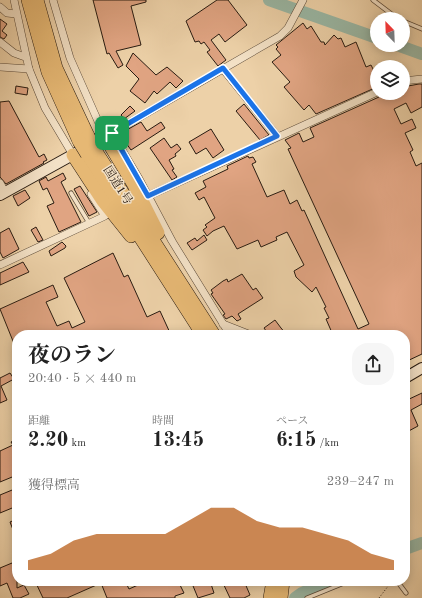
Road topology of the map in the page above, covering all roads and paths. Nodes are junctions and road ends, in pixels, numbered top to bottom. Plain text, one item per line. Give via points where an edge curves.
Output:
1 (14, 0) edge
2 (28, 0) edge
3 (37, 0) edge
4 (53, 0) edge
5 (303, 0) edge
6 (373, 0) edge
7 (0, 7) edge
8 (389, 12) edge
9 (16, 14) junction
10 (410, 24) edge
11 (422, 29) edge
12 (0, 42) edge
13 (26, 57) junction
14 (0, 67) edge
15 (223, 68) junction
16 (29, 69) junction
17 (422, 79) edge
18 (410, 80) edge
19 (370, 95) edge
20 (108, 135) junction
21 (277, 136) junction
22 (83, 139) junction
23 (83, 156) junction
24 (0, 183) edge
25 (71, 193) dead end
26 (2, 194) edge
27 (148, 196) junction
28 (89, 223) junction
29 (0, 265) edge
30 (178, 286) junction
31 (223, 324) junction
32 (200, 330) edge
33 (210, 330) edge
34 (227, 330) edge
35 (238, 330) edge
36 (422, 368) edge
37 (410, 375) edge
38 (268, 586) edge
39 (272, 586) edge
40 (282, 586) edge
41 (337, 586) edge
42 (389, 586) edge
43 (400, 586) edge
44 (406, 594) dead end
45 (269, 598) edge
46 (281, 598) edge
47 (307, 598) edge
48 (379, 598) edge

1 - 9 street
2 - 22 highway, 国道1号 via 48,72
3 - 22 highway, 国道1号 via 56,68
4 - 20 street via 70,58
5 - 15 street via 294,18 280,36
6 - 8 lane
7 - 9 street via 8,13
9 - 13 street
10 - 11 lane
12 - 13 street via 14,53
13 - 16 street
14 - 16 street
15 - 20 street
15 - 21 street
16 - 23 street via 45,108
17 - 18 street
19 - 21 street
20 - 23 street
20 - 27 street
20 - 30 highway via 134,185
21 - 27 street
22 - 23 highway, 国道1号, bridge
23 - 26 street
23 - 28 street via 80,178 105,216
23 - 30 highway, 国道1号
23 - 30 highway via 103,201
24 - 26 street
25 - 28 lane
27 - 31 street via 172,241
28 - 29 street
30 - 32 highway, 国道1号
30 - 33 highway, 国道1号
31 - 34 street
31 - 35 street
36 - 37 street
38 - 45 lane
39 - 45 highway
40 - 46 highway
41 - 47 lane
42 - 48 path
43 - 44 lane

